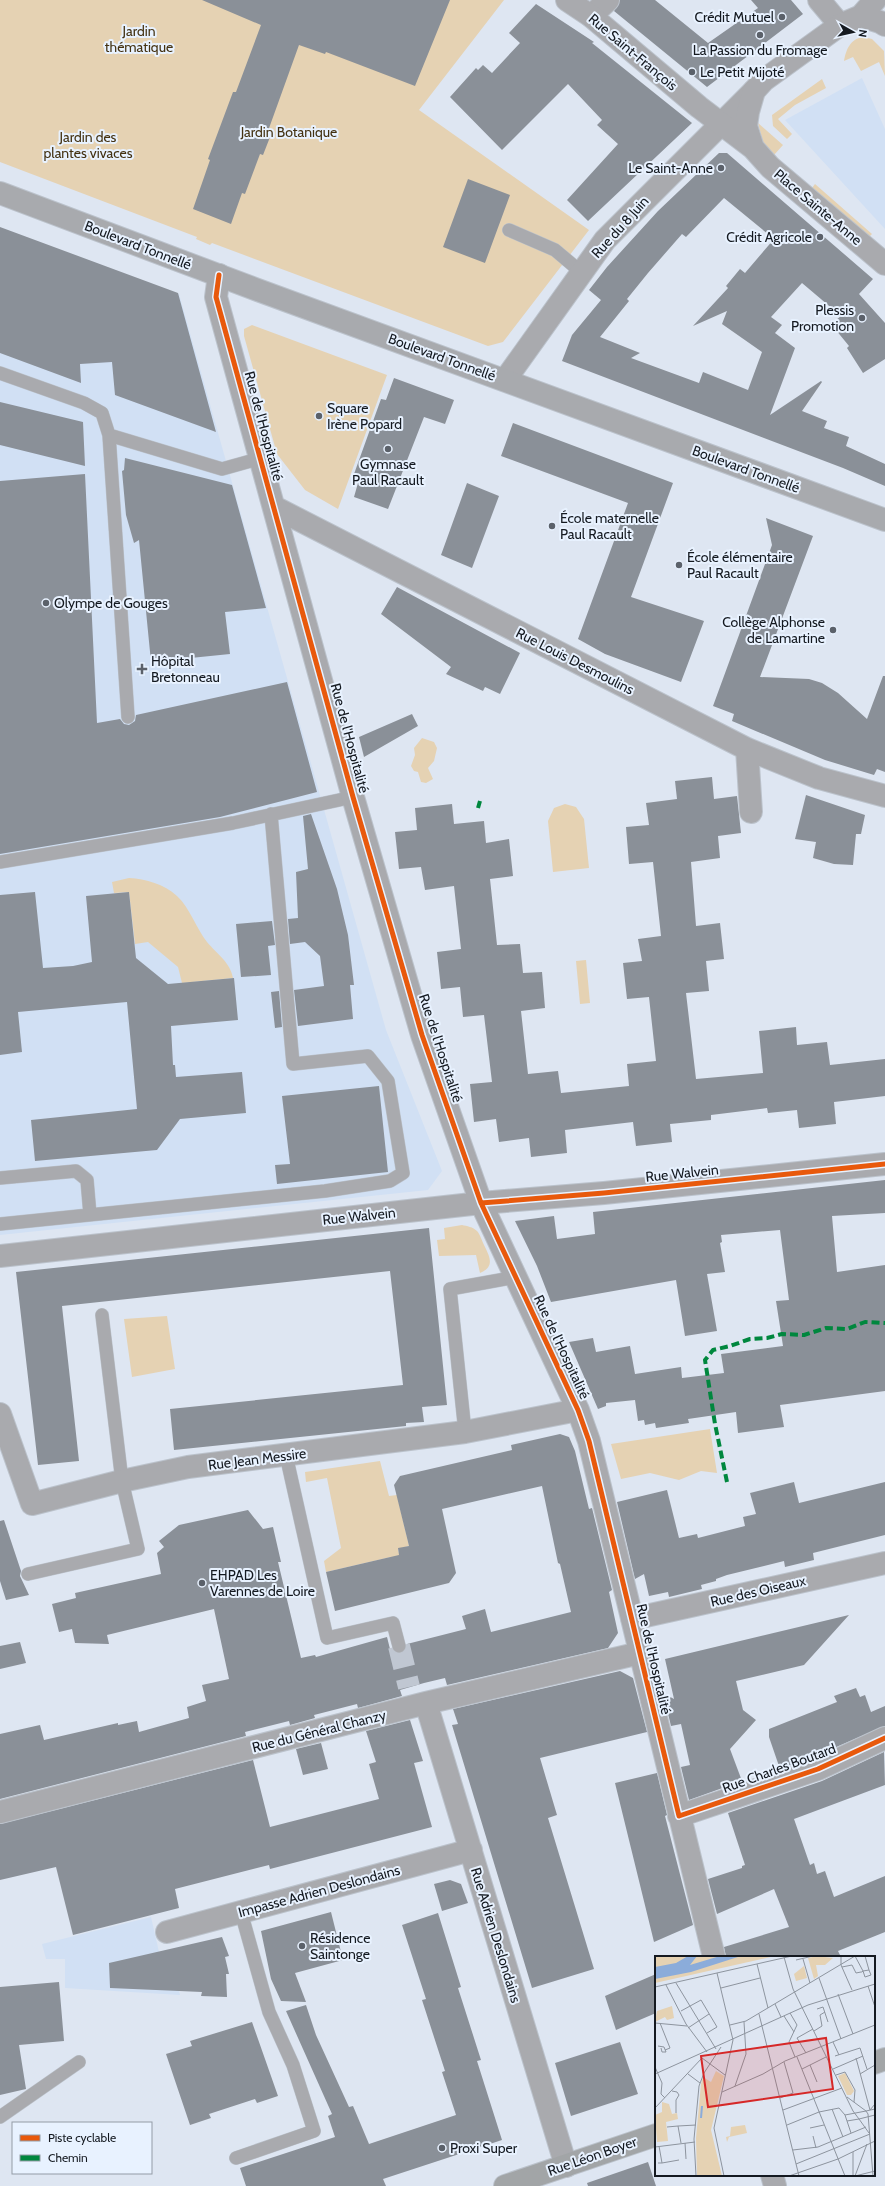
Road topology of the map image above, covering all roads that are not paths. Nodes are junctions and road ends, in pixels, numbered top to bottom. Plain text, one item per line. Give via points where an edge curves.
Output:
1 (567, 0) edge
2 (608, 0) edge
3 (819, 0) edge
4 (875, 0) edge
5 (591, 16) junction
6 (861, 16) junction
7 (840, 25) junction
8 (885, 25) edge
9 (754, 91) junction
10 (699, 106) joint
11 (721, 123) junction
12 (753, 148) junction
13 (0, 193) edge
14 (509, 230) dead end
15 (885, 264) edge
16 (581, 272) junction
17 (219, 275) junction
18 (0, 373) edge
19 (505, 380) junction
20 (109, 435) junction
21 (261, 458) junction
22 (274, 507) junction
23 (885, 520) edge
24 (128, 717) dead end
25 (747, 749) junction
26 (885, 796) edge
27 (353, 797) junction
28 (750, 812) dead end
29 (271, 814) junction
30 (0, 862) edge
31 (885, 1164) edge
32 (0, 1178) edge
33 (481, 1203) junction
34 (90, 1216) junction
35 (0, 1224) edge
36 (0, 1256) edge
37 (516, 1277) junction
38 (102, 1315) dead end
39 (578, 1410) junction
40 (0, 1414) edge
41 (465, 1432) junction
42 (286, 1455) junction
43 (122, 1481) junction
44 (885, 1563) edge
45 (28, 1574) dead end
46 (632, 1619) junction
47 (399, 1646) tunnel mouth
48 (640, 1653) junction
49 (426, 1704) junction
50 (885, 1738) edge
51 (0, 1812) edge
52 (679, 1816) junction
53 (471, 1850) junction
54 (241, 1912) junction
55 (167, 1932) dead end
56 (714, 1956) edge
57 (885, 2059) edge
58 (80, 2062) dead end
59 (875, 2063) edge
60 (0, 2117) edge
61 (655, 2135) edge
62 (236, 2158) dead end
63 (566, 2166) junction
64 (772, 2176) edge
65 (506, 2186) edge
66 (775, 2186) edge

1 - 5 street, Rue Saint-François
2 - 5 street
3 - 7 street
4 - 6 street, Place Sainte-Anne
5 - 10 street, Rue Saint-François
6 - 7 street, Place Sainte-Anne
6 - 8 street
7 - 9 street, Place Sainte-Anne via 764,80
9 - 11 street, Rue du 8 Juin
9 - 12 street, Place Sainte-Anne via 746,126
10 - 11 street, Place Sainte-Anne
11 - 12 street, Place Sainte-Anne
11 - 16 street, Rue du 8 Juin via 605,240
12 - 15 street, Place Sainte-Anne via 770,167
13 - 17 main road, Boulevard Tonnellé
14 - 16 lane via 555,250
16 - 19 street, Rue du 8 Juin
17 - 19 main road, Boulevard Tonnellé
17 - 21 street, Rue de l'Hospitalité via 216,297
18 - 20 lane via 84,403 102,413
19 - 23 main road, Boulevard Tonnellé
20 - 21 lane via 222,469
20 - 24 lane
21 - 22 street, Rue de l'Hospitalité
22 - 25 street, Rue Louis Desmoulins
22 - 27 street, Rue de l'Hospitalité
25 - 26 street, Rue Louis Desmoulins via 819,778
25 - 28 street
27 - 29 lane
27 - 33 street, Rue de l'Hospitalité via 422,1035
29 - 30 lane
29 - 34 lane via 293,1064 368,1056 388,1081 403,1174 390,1181 325,1191
31 - 33 street, Rue Walvein
32 - 34 lane via 76,1170 87,1180
33 - 36 street, Rue Walvein
33 - 37 street, Rue de l'Hospitalité
34 - 35 lane
37 - 39 street, Rue de l'Hospitalité
37 - 41 lane via 450,1289
38 - 43 lane
39 - 41 street, Rue Jean Messire
39 - 46 street, Rue de l'Hospitalité via 589,1440
40 - 43 street, Rue Jean Messire via 32,1504
41 - 42 street, Rue Jean Messire
42 - 43 street, Rue Jean Messire via 188,1467
42 - 47 lane via 327,1638 393,1623
43 - 45 lane via 138,1549
44 - 46 street, Rue des Oiseaux
46 - 48 street, Rue de l'Hospitalité
48 - 49 street, Rue du Général Chanzy
48 - 52 street, Rue de l'Hospitalité
49 - 51 street, Rue du Général Chanzy
49 - 53 street, Rue Adrien Deslondains
50 - 52 street, Rue Charles Boutard via 818,1769
52 - 56 street, Rue de l'Hospitalité
53 - 54 street, Impasse Adrien Deslondains
53 - 63 street, Rue Adrien Deslondains
54 - 55 street, Impasse Adrien Deslondains
54 - 62 lane via 269,2012 293,2065 314,2131
57 - 59 main road
58 - 60 lane
61 - 63 main road, Rue Léon Boyer
63 - 65 main road, Rue Léon Boyer
64 - 66 street

